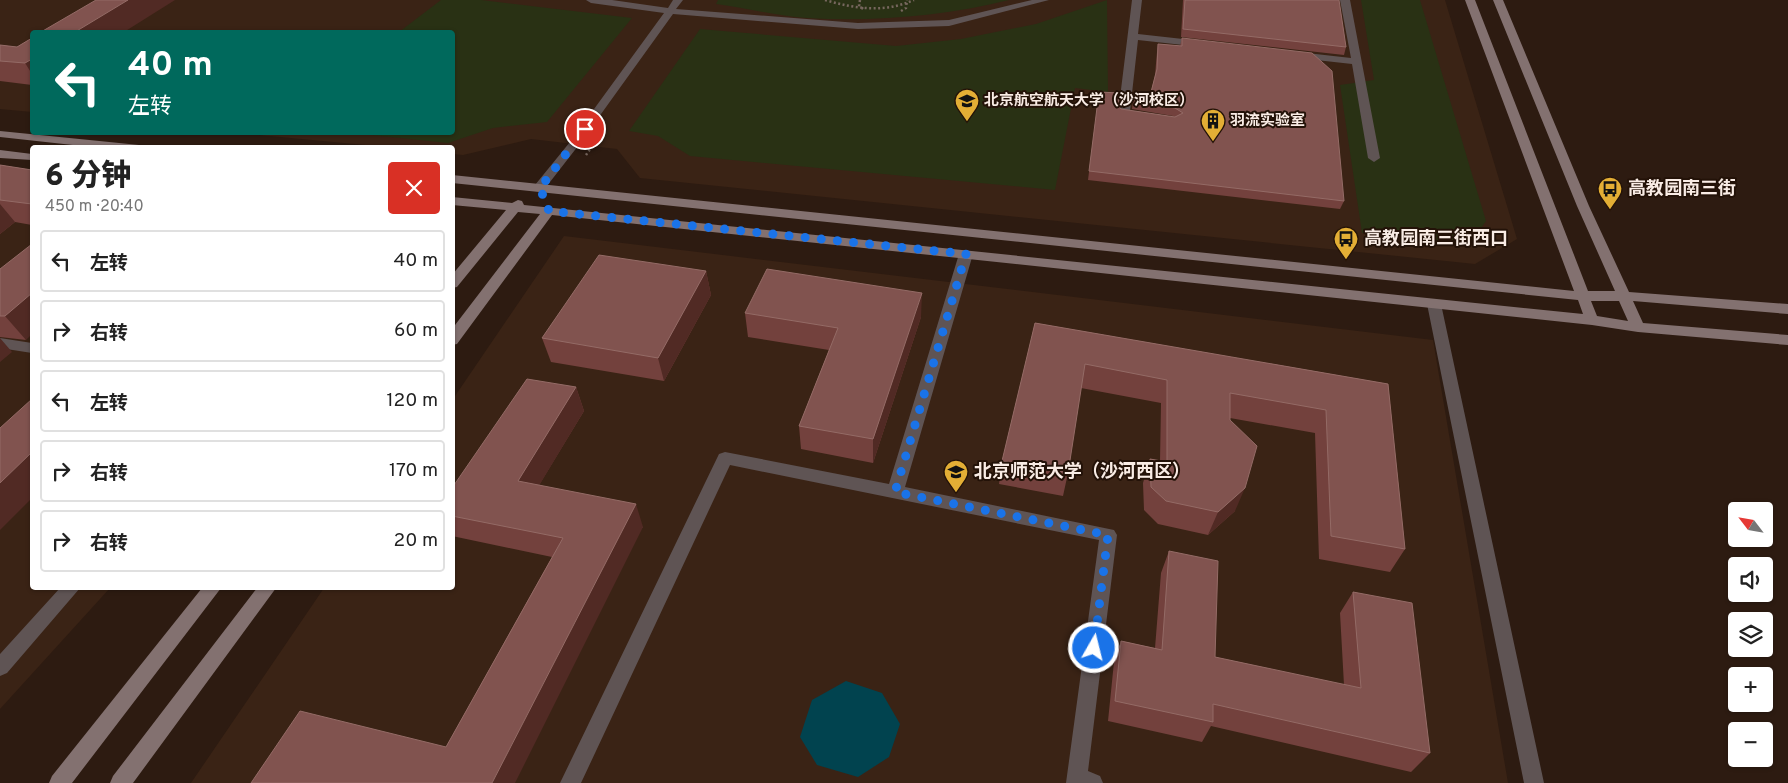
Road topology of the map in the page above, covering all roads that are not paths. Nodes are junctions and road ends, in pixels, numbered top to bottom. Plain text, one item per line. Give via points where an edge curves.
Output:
1 (590, 0) edge
2 (678, 0) edge
3 (1044, 0) edge
4 (1137, 0) edge
5 (1345, 0) edge
6 (1470, 0) edge
7 (1498, 0) edge
8 (670, 11) junction
9 (1133, 36) junction
10 (1211, 45) edge
11 (1289, 54) edge
12 (1357, 62) junction
13 (1153, 118) edge
14 (0, 134) edge
15 (109, 145) edge
16 (0, 154) edge
17 (30, 157) edge
18 (1374, 158) dead end
19 (455, 179) edge
20 (540, 188) junction
21 (455, 201) edge
22 (514, 208) junction
23 (549, 211) junction
24 (966, 254) junction
25 (455, 280) edge
26 (1582, 296) junction
27 (1623, 296) junction
28 (1434, 304) junction
29 (1788, 309) edge
30 (1592, 320) junction
31 (1638, 327) junction
32 (455, 336) edge
33 (1788, 340) edge
34 (0, 342) edge
35 (30, 348) edge
36 (895, 492) junction
37 (70, 590) edge
38 (207, 590) edge
39 (265, 590) edge
40 (0, 668) edge
41 (1082, 782) edge
42 (58, 783) edge
43 (120, 783) edge
44 (570, 783) edge
45 (1534, 783) edge

1 - 8 street
2 - 8 street
3 - 8 street via 949,23 858,26
4 - 9 street
5 - 12 street
6 - 26 street
7 - 27 street
8 - 20 street
9 - 10 street
9 - 13 street via 1124,114
11 - 12 street
12 - 18 street
14 - 15 street
16 - 17 street
19 - 20 street
20 - 22 street
20 - 23 street
20 - 26 street
21 - 22 street
22 - 23 street
22 - 25 street
23 - 24 street
23 - 32 street
24 - 28 street
24 - 36 street
26 - 27 street
26 - 30 street
27 - 29 street
27 - 31 street
28 - 30 street
28 - 45 street
30 - 31 street
31 - 33 street
34 - 35 street
36 - 41 street via 1108,535
36 - 44 street via 725,458
37 - 40 street
38 - 42 street
39 - 43 street

